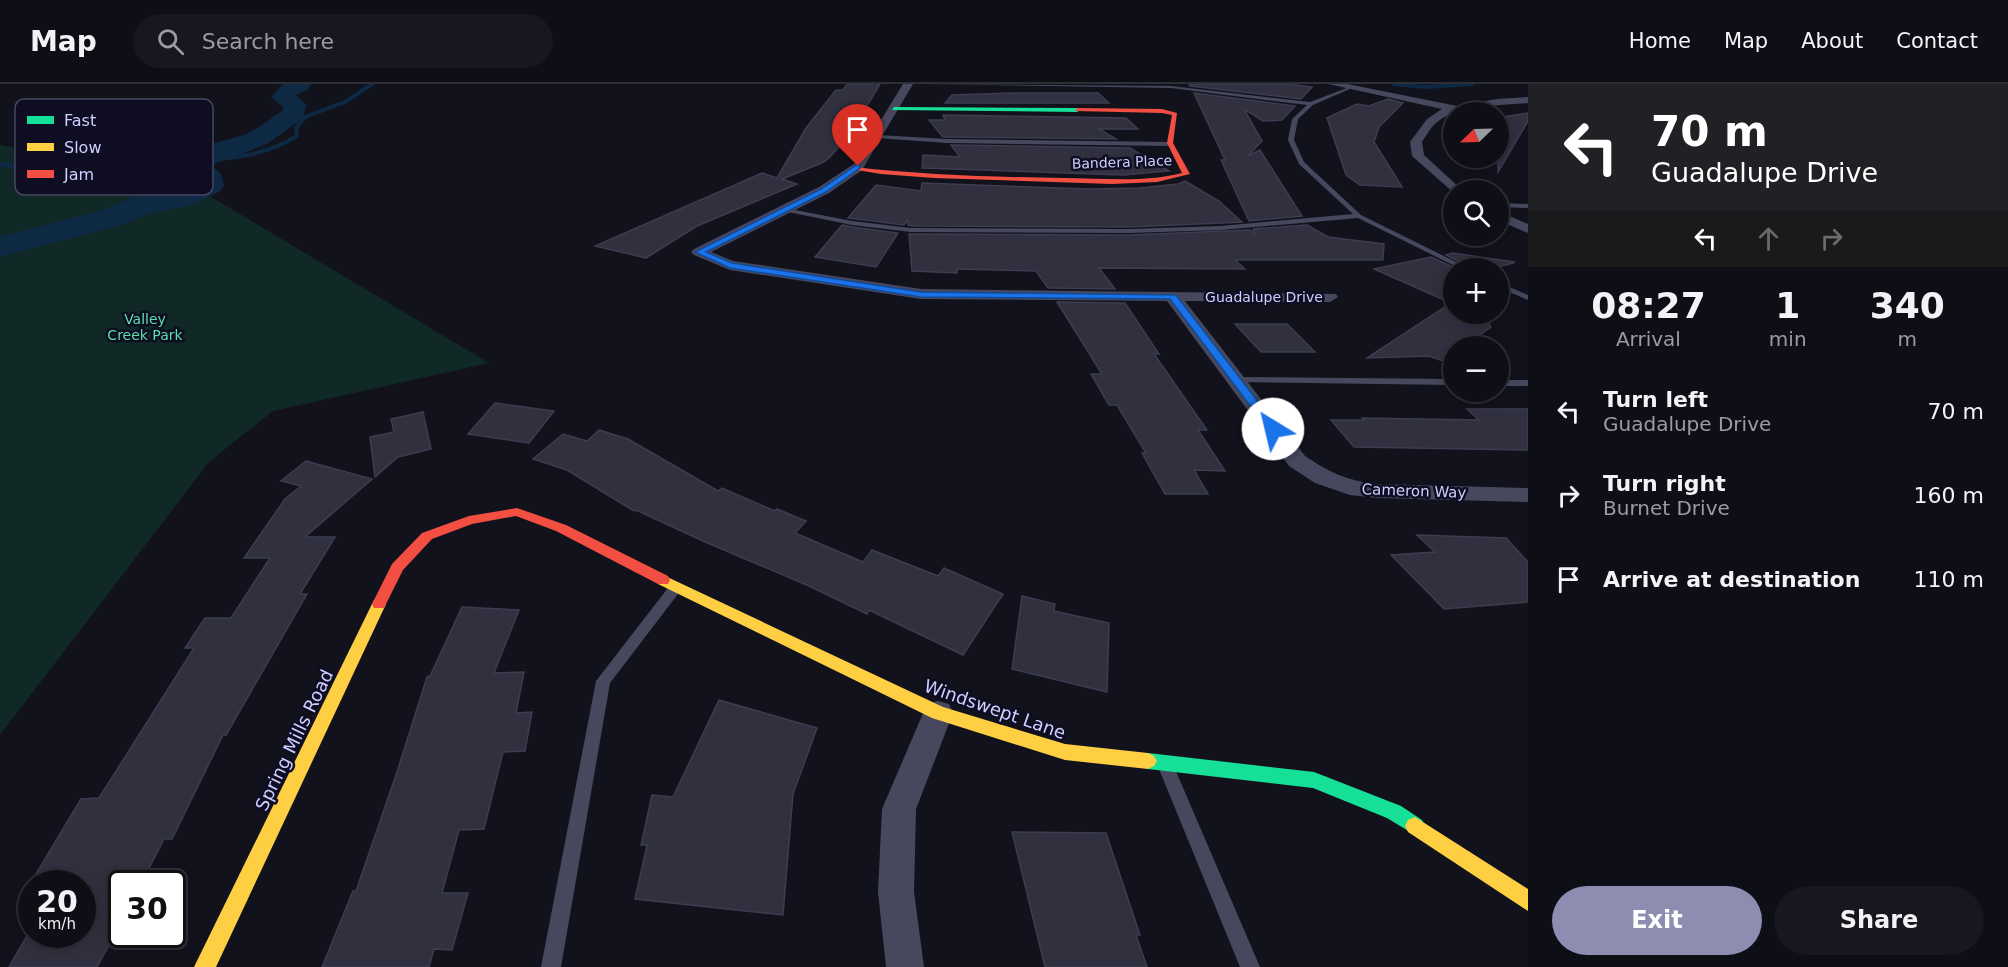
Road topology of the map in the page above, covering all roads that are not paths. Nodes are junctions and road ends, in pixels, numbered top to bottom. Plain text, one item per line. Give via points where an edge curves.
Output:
1 (908, 84) edge
2 (925, 84) edge
3 (1333, 84) edge
4 (1350, 87) junction
5 (1528, 100) edge
6 (1497, 102) edge
7 (1311, 104) junction
8 (1443, 106) edge
9 (894, 109) junction
10 (1443, 114) edge
11 (878, 137) junction
12 (1170, 144) junction
13 (854, 169) junction
14 (1445, 180) edge
15 (1509, 206) edge
16 (1528, 206) edge
17 (785, 210) junction
18 (1359, 216) junction
19 (1509, 220) edge
20 (1528, 229) edge
21 (1444, 258) edge
22 (1509, 289) edge
23 (1173, 297) junction
24 (1330, 297) dead end
25 (1528, 298) edge
26 (1237, 380) junction
27 (1443, 382) edge
28 (1509, 382) edge
29 (1528, 382) edge
30 (1528, 495) edge
31 (427, 536) joint
32 (676, 587) junction
33 (938, 713) junction
34 (1165, 764) junction
35 (1528, 901) edge
36 (205, 967) edge
37 (551, 967) edge
38 (905, 967) edge
39 (1250, 967) edge

1 - 9 street
2 - 7 lane via 1171,87
3 - 4 street
4 - 7 lane
4 - 8 street
5 - 6 street
7 - 18 lane via 1295,120 1291,140 1300,163
9 - 11 street
9 - 12 street, Bandera Place via 1162,111 1176,117 1169,133
10 - 14 street via 1431,121 1416,142 1418,156
11 - 12 lane
11 - 13 street
12 - 13 street, Bandera Place via 1172,154 1186,169 1186,174 1173,179 926,177
13 - 17 street
15 - 16 lane
17 - 18 lane via 852,223 922,230 1129,231
17 - 23 street, Guadalupe Drive via 699,252 730,265 921,294
18 - 21 lane
19 - 20 street
22 - 25 lane
23 - 24 street, Guadalupe Drive
23 - 26 street, Cameron Way
26 - 27 lane
26 - 30 street, Cameron Way via 1297,461 1323,478 1350,488 1378,491
28 - 29 lane
31 - 32 street, Windswept Lane via 469,520 517,512 561,528
31 - 36 street, Spring Mills Road via 397,567
32 - 33 street, Windswept Lane
32 - 37 lane via 603,681
33 - 34 street, Windswept Lane via 1065,752
33 - 38 street via 899,809 896,892
34 - 35 street, Windswept Lane via 1314,780 1394,812
34 - 39 lane

